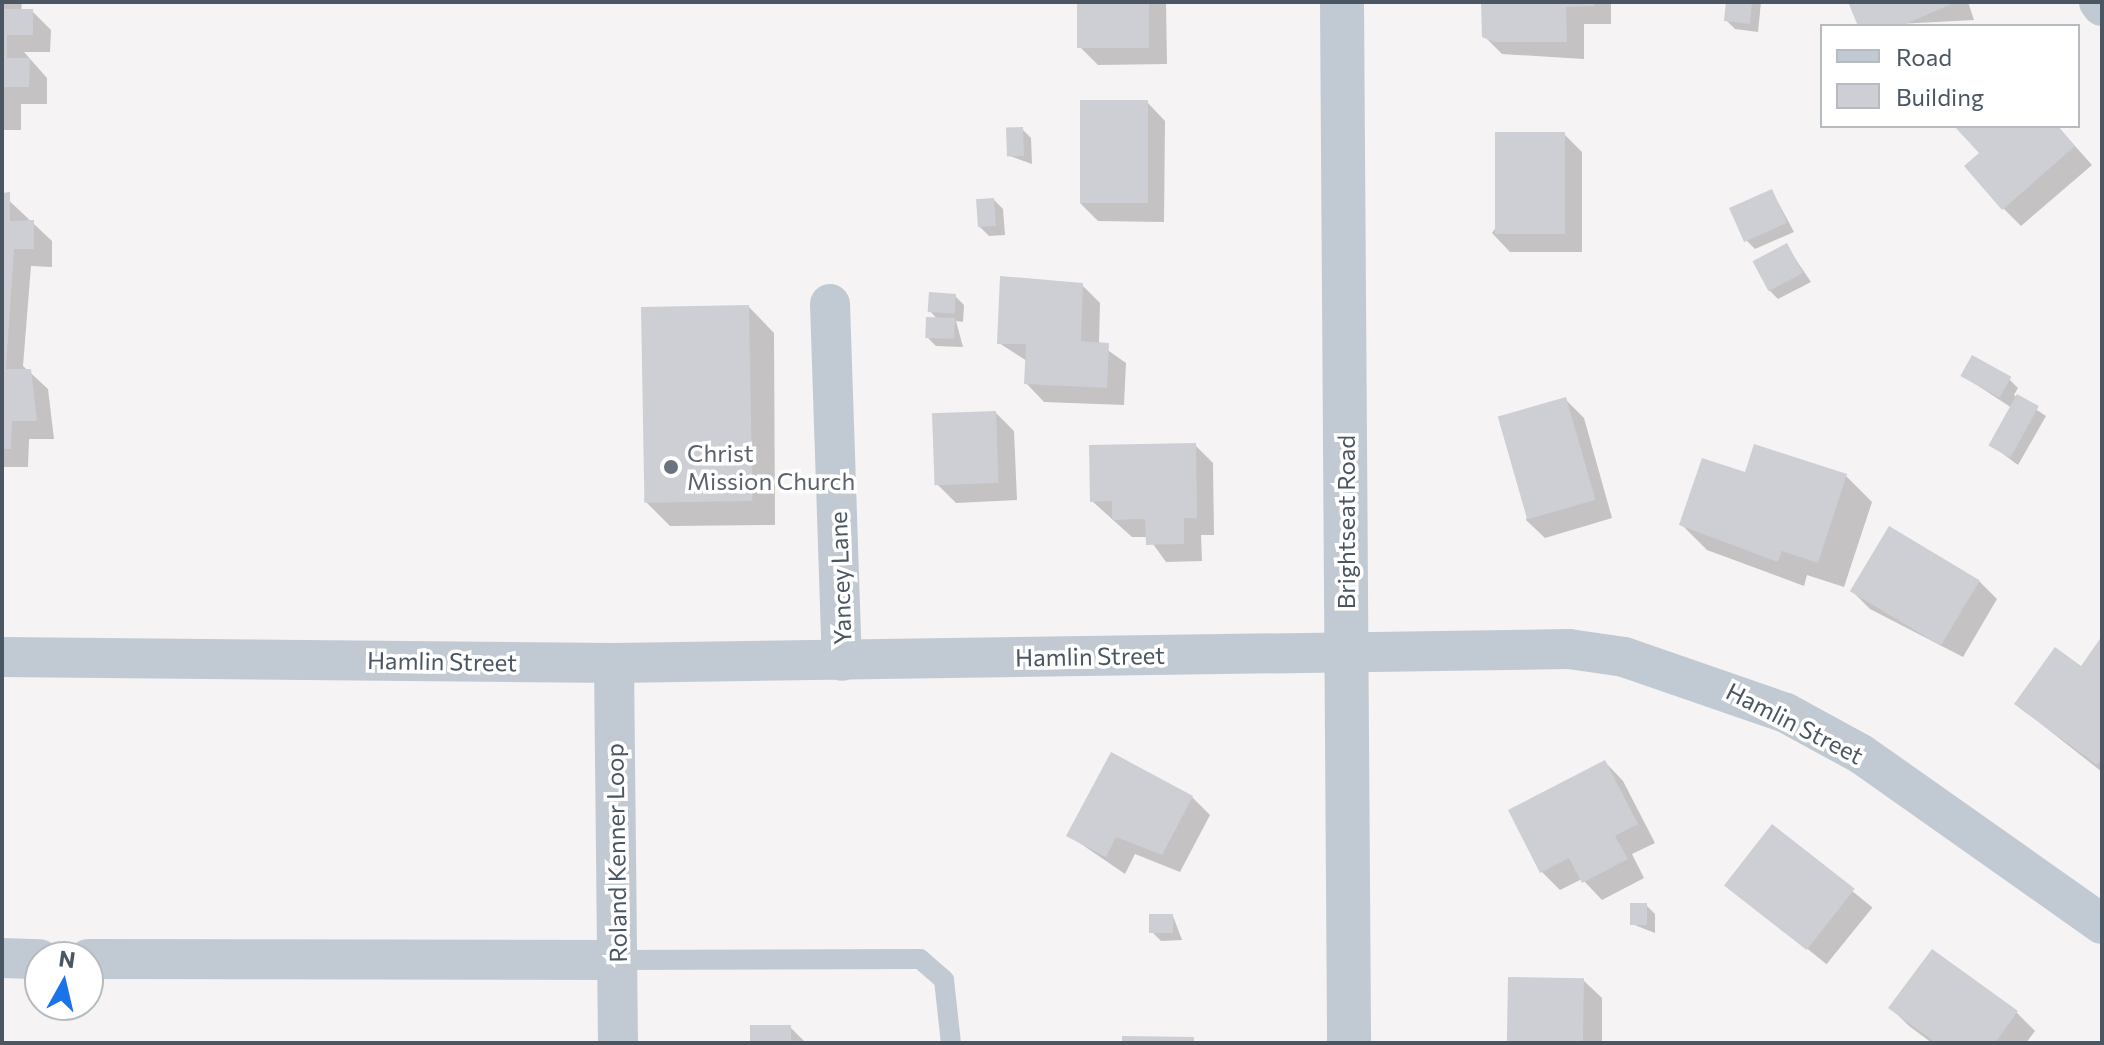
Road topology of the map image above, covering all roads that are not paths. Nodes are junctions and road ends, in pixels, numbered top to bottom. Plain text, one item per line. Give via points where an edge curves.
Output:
1 (1342, 2) edge
2 (830, 304) dead end
3 (1347, 650) junction
4 (2, 657) edge
5 (842, 661) junction
6 (614, 663) junction
7 (2102, 924) edge
8 (2, 958) edge
9 (24, 959) edge
10 (104, 959) edge
11 (617, 960) junction
12 (618, 1043) edge
13 (951, 1043) edge
14 (1349, 1043) edge

1 - 3 street, Brightseat Road
2 - 5 street, Yancey Lane
3 - 5 street, Hamlin Street
3 - 7 street, Hamlin Street via 1569,649 1732,689 1861,754
3 - 14 street, Brightseat Road
4 - 6 street, Hamlin Street
5 - 6 street, Hamlin Street
6 - 11 street, Roland Kenner Loop
8 - 9 street
10 - 11 street
11 - 12 street, Roland Kenner Loop
11 - 13 lane via 920,959 944,980

